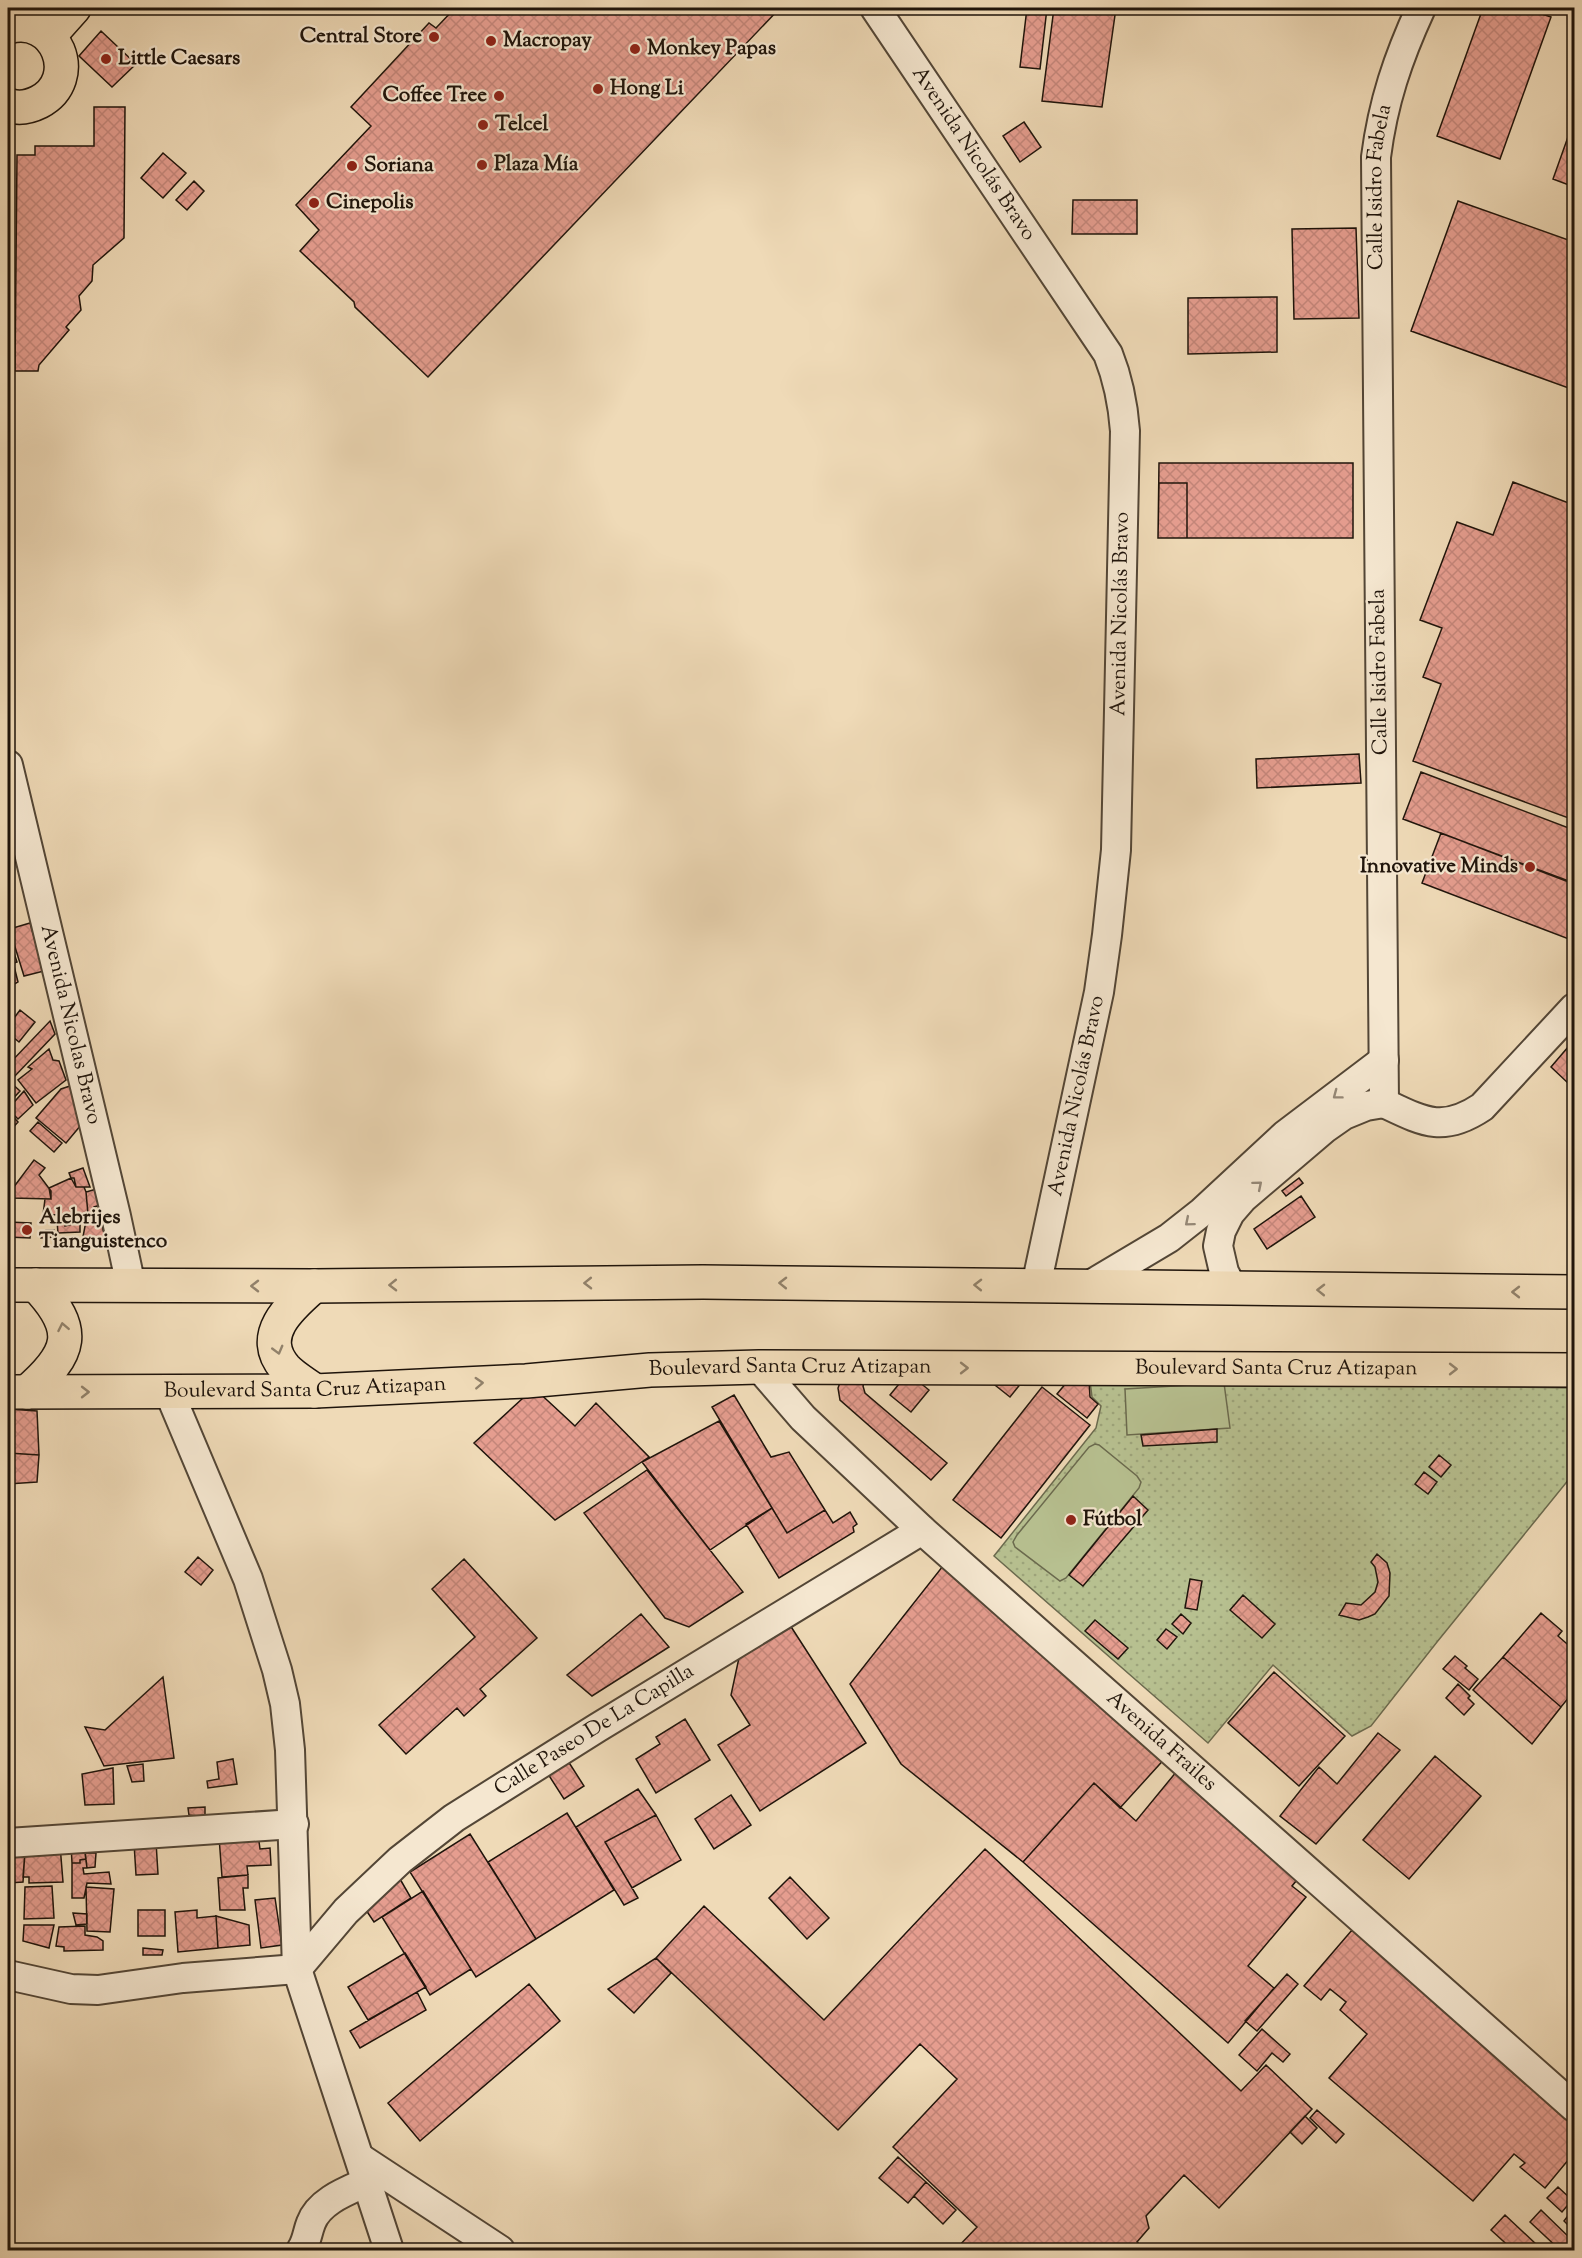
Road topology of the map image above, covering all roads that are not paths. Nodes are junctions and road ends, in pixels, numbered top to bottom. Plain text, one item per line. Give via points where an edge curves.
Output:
1 (74, 8) edge
2 (875, 8) edge
3 (1421, 8) edge
4 (9, 24) edge
5 (49, 36) junction
6 (8, 105) edge
7 (8, 765) edge
8 (1575, 1008) edge
9 (1384, 1060) junction
10 (1384, 1103) junction
11 (22, 1285) edge
12 (131, 1286) junction
13 (314, 1286) junction
14 (1036, 1286) junction
15 (1085, 1288) junction
16 (1233, 1289) junction
17 (1575, 1292) edge
18 (759, 1367) junction
19 (1575, 1370) edge
20 (315, 1391) junction
21 (17, 1392) edge
22 (169, 1392) junction
23 (922, 1530) junction
24 (294, 1824) junction
25 (8, 1843) edge
26 (297, 1970) junction
27 (8, 1974) edge
28 (1575, 2107) edge
29 (363, 2170) junction
30 (301, 2250) edge
31 (388, 2250) edge
32 (501, 2250) edge

1 - 5 main road
2 - 14 street, Avenida Nicolás Bravo via 1108,354 1123,404 1116,850 1099,993
3 - 9 street, Calle Isidro Fabela via 1387,92 1376,157
4 - 5 main road via 35,26
5 - 6 main road via 59,50 61,68 57,84 46,98 31,106
7 - 12 street, Avenida Nicolas Bravo
8 - 10 street via 1482,1107 1464,1119 1432,1122
9 - 10 street, Calle Isidro Fabela
9 -> 15 street via 1285,1135 1169,1238
16 -> 10 street via 1218,1246 1230,1213 1344,1115
11 - 12 main road
21 -> 11 main road via 55,1365 65,1335 61,1317 51,1301
13 -> 12 main road
14 -> 13 main road via 703,1282
13 -> 20 main road via 278,1322 275,1339 285,1368
14 - 15 main road
15 - 16 main road
17 -> 16 main road
18 -> 19 main road, Boulevard Santa Cruz Atizapan
20 -> 18 main road, Boulevard Santa Cruz Atizapan
18 - 23 street, Avenida Frailes via 803,1418
20 - 22 main road, Boulevard Santa Cruz Atizapan
21 -> 22 main road, Boulevard Santa Cruz Atizapan
22 - 24 street via 248,1579 277,1670 289,1738
23 - 26 street, Calle Paseo De La Capilla via 454,1818 400,1860 346,1911
23 - 28 street, Avenida Frailes
24 - 25 street
24 - 26 street
26 - 27 street via 183,1978 98,1990 72,1989
26 - 29 street
29 - 30 street via 319,2210
29 - 31 street
29 - 32 street

